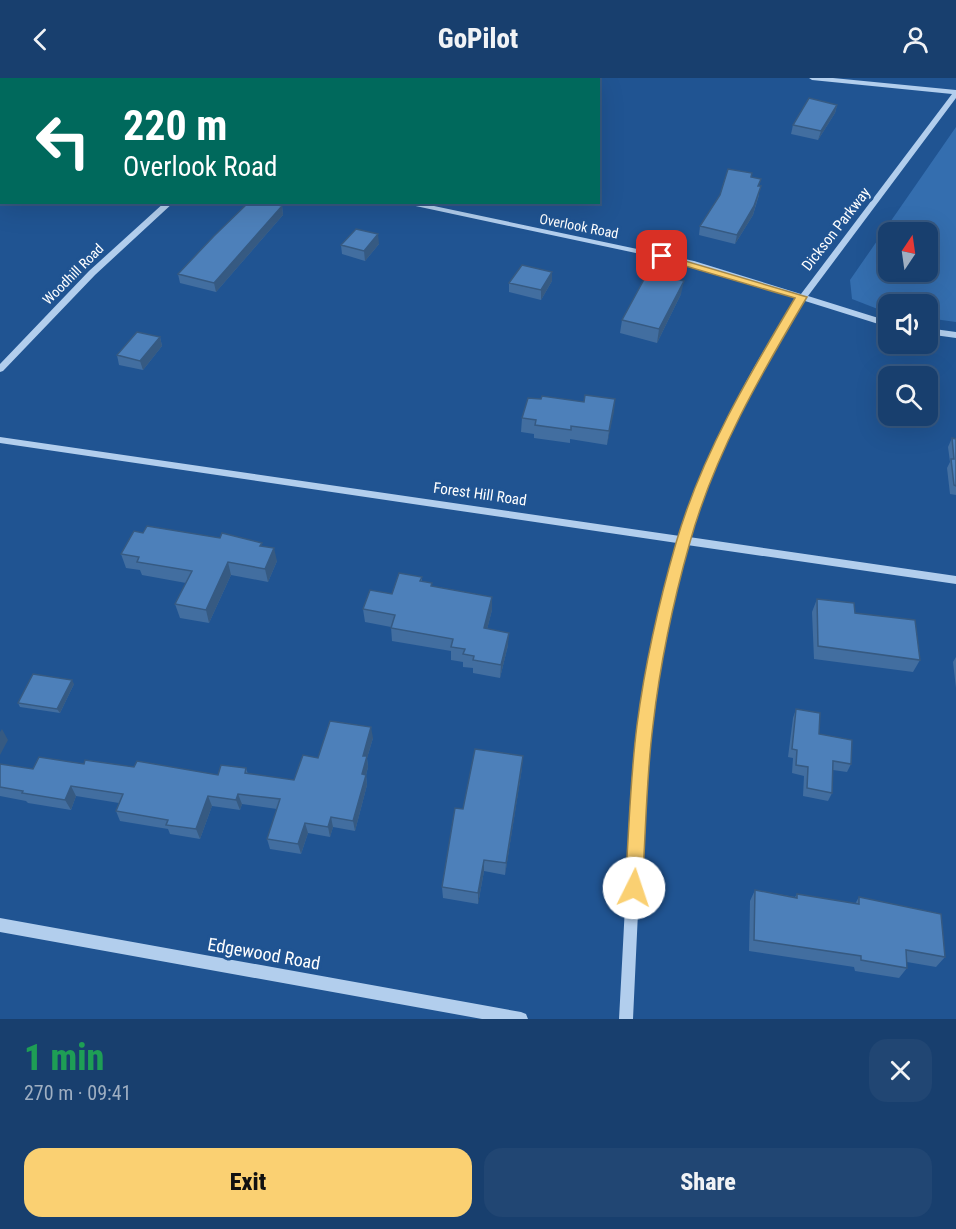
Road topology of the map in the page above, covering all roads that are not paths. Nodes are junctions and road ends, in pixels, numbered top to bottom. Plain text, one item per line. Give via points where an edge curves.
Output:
1 (812, 78) edge
2 (956, 93) edge
3 (168, 204) edge
4 (410, 204) edge
5 (802, 297) junction
6 (878, 321) edge
7 (938, 333) edge
8 (956, 335) edge
9 (0, 369) edge
10 (0, 440) edge
11 (683, 541) junction
12 (956, 580) edge
13 (0, 925) edge
14 (521, 1019) edge
15 (626, 1019) edge

1 - 2 street
2 - 5 street, Dickson Parkway
3 - 9 street, Woodhill Road via 92,273
4 - 5 street, Overlook Road via 662,256
5 - 6 street, Overlook Road
5 - 11 street, Dickson Parkway via 759,367 707,475
7 - 8 street
10 - 11 street, Forest Hill Road
11 - 12 street, Forest Hill Road
11 - 15 street, Dickson Parkway via 661,630 645,726
13 - 14 street, Edgewood Road

